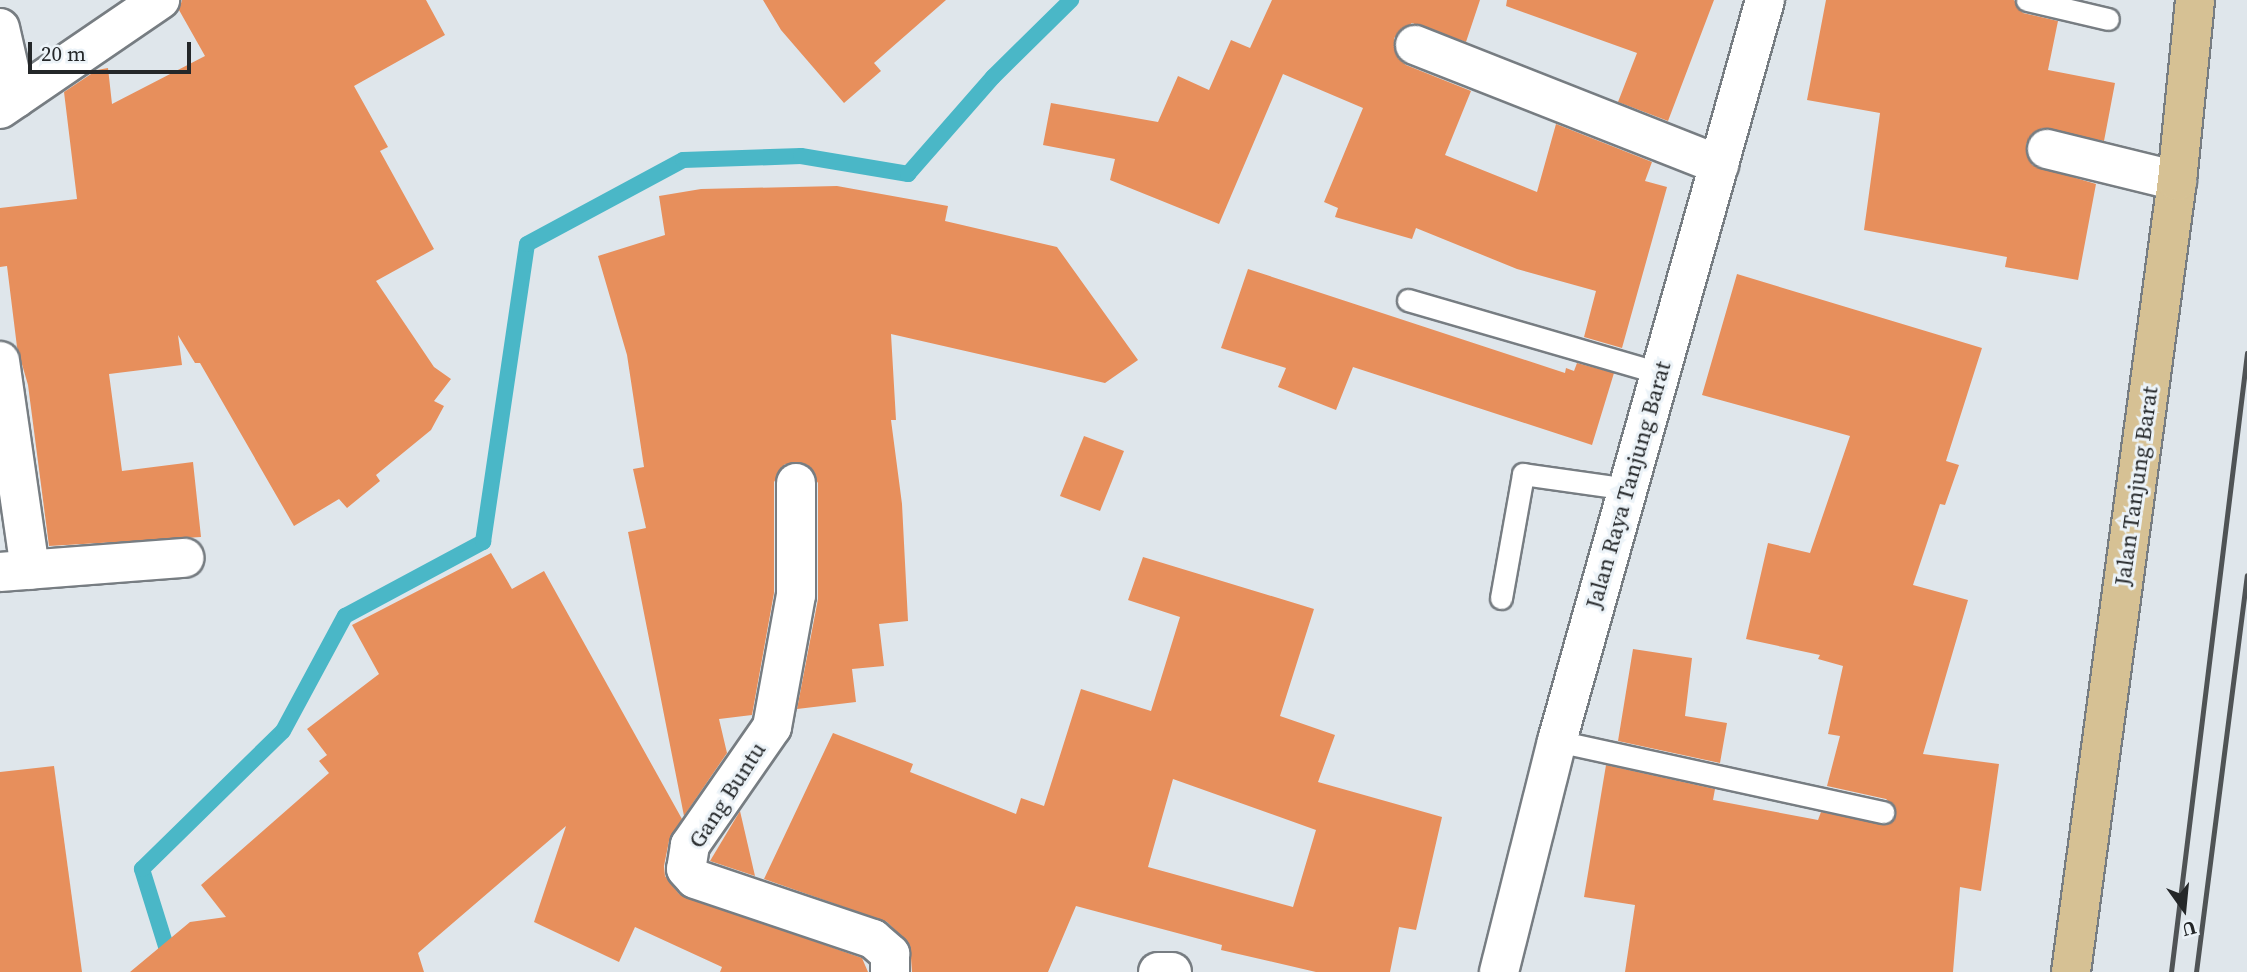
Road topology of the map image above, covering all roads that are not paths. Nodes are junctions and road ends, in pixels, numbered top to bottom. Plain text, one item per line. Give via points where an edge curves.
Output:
1 (160, 0) edge
2 (1765, 0) edge
3 (2027, 0) edge
4 (2195, 0) edge
5 (2108, 19) dead end
6 (0, 28) edge
7 (1415, 46) dead end
8 (8, 103) edge
9 (2047, 149) dead end
10 (1718, 165) junction
11 (2177, 181) junction
12 (1408, 300) dead end
13 (0, 361) edge
14 (1660, 373) junction
15 (796, 483) dead end
16 (1628, 489) junction
17 (184, 558) dead end
18 (15, 571) edge
19 (1501, 598) dead end
20 (1557, 741) junction
21 (1883, 812) dead end
22 (890, 972) edge
23 (1158, 972) edge
24 (1172, 972) edge
25 (1499, 972) edge
26 (2071, 972) edge

1 - 8 street
2 - 10 street, Jalan Raya Tanjung Barat
3 - 5 lane
4 - 11 main road, Jalan Tanjung Barat
6 - 8 street
7 - 10 street
9 - 11 street
10 - 14 street, Jalan Raya Tanjung Barat
11 - 26 main road, Jalan Tanjung Barat
12 - 14 lane
13 - 18 street
14 - 16 street, Jalan Raya Tanjung Barat
15 - 22 street, Gang Buntu via 796,595 772,727 690,845 686,869 695,879 873,939 890,954
16 - 19 lane via 1523,474
16 - 20 street, Jalan Raya Tanjung Barat
17 - 18 street
20 - 21 lane
20 - 25 street, Jalan Raya Tanjung Barat
23 - 24 street

